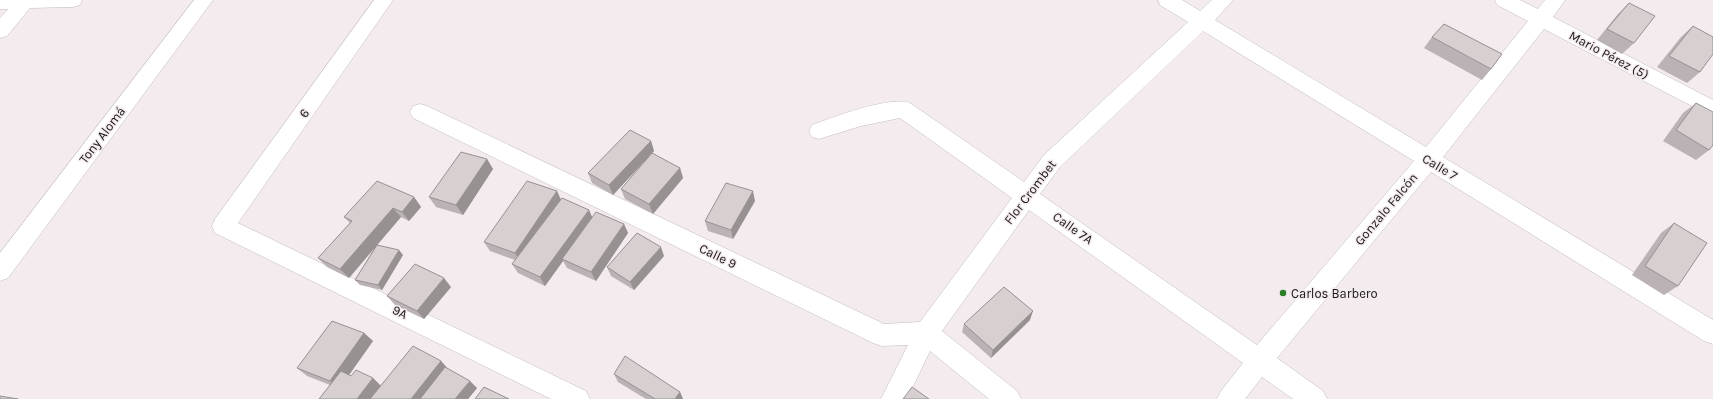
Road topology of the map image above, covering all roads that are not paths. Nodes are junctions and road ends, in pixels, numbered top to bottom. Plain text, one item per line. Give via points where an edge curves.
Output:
1 (72, 0) edge
2 (204, 0) edge
3 (384, 0) edge
4 (1167, 0) edge
5 (1224, 0) edge
6 (1504, 0) edge
7 (1556, 0) edge
8 (26, 1) edge
9 (0, 2) edge
10 (1540, 19) junction
11 (1201, 21) junction
12 (0, 31) edge
13 (1713, 110) edge
14 (420, 112) dead end
15 (819, 131) dead end
16 (1428, 160) junction
17 (1027, 196) junction
18 (223, 226) joint
19 (0, 271) edge
20 (926, 333) junction
21 (1713, 333) edge
22 (1260, 360) junction
23 (577, 399) edge
24 (894, 399) edge
25 (1008, 399) edge
26 (1230, 399) edge
27 (1314, 399) edge

1 - 8 street
2 - 19 street, Tony Alomá
3 - 18 street, 6
4 - 11 street, Calle 7
5 - 11 street, Flor Crombet
6 - 10 street, Mario Pérez (5)
7 - 10 street, Gonzalo Falcón
8 - 9 street
8 - 12 street
10 - 13 street, Mario Pérez (5)
10 - 16 street, Gonzalo Falcón
11 - 16 street, Calle 7
11 - 17 street, Flor Crombet via 1052,161
14 - 20 street, Calle 9 via 882,335
15 - 17 street, Calle 7A via 874,113 904,109
16 - 21 street, Calle 7
16 - 22 street, Gonzalo Falcón
17 - 20 street, Flor Crombet
17 - 22 street, Calle 7A
18 - 23 street, 9A
20 - 24 street, Flor Crombet
20 - 25 street
22 - 26 street, Gonzalo Falcón
22 - 27 street, Calle 7A

